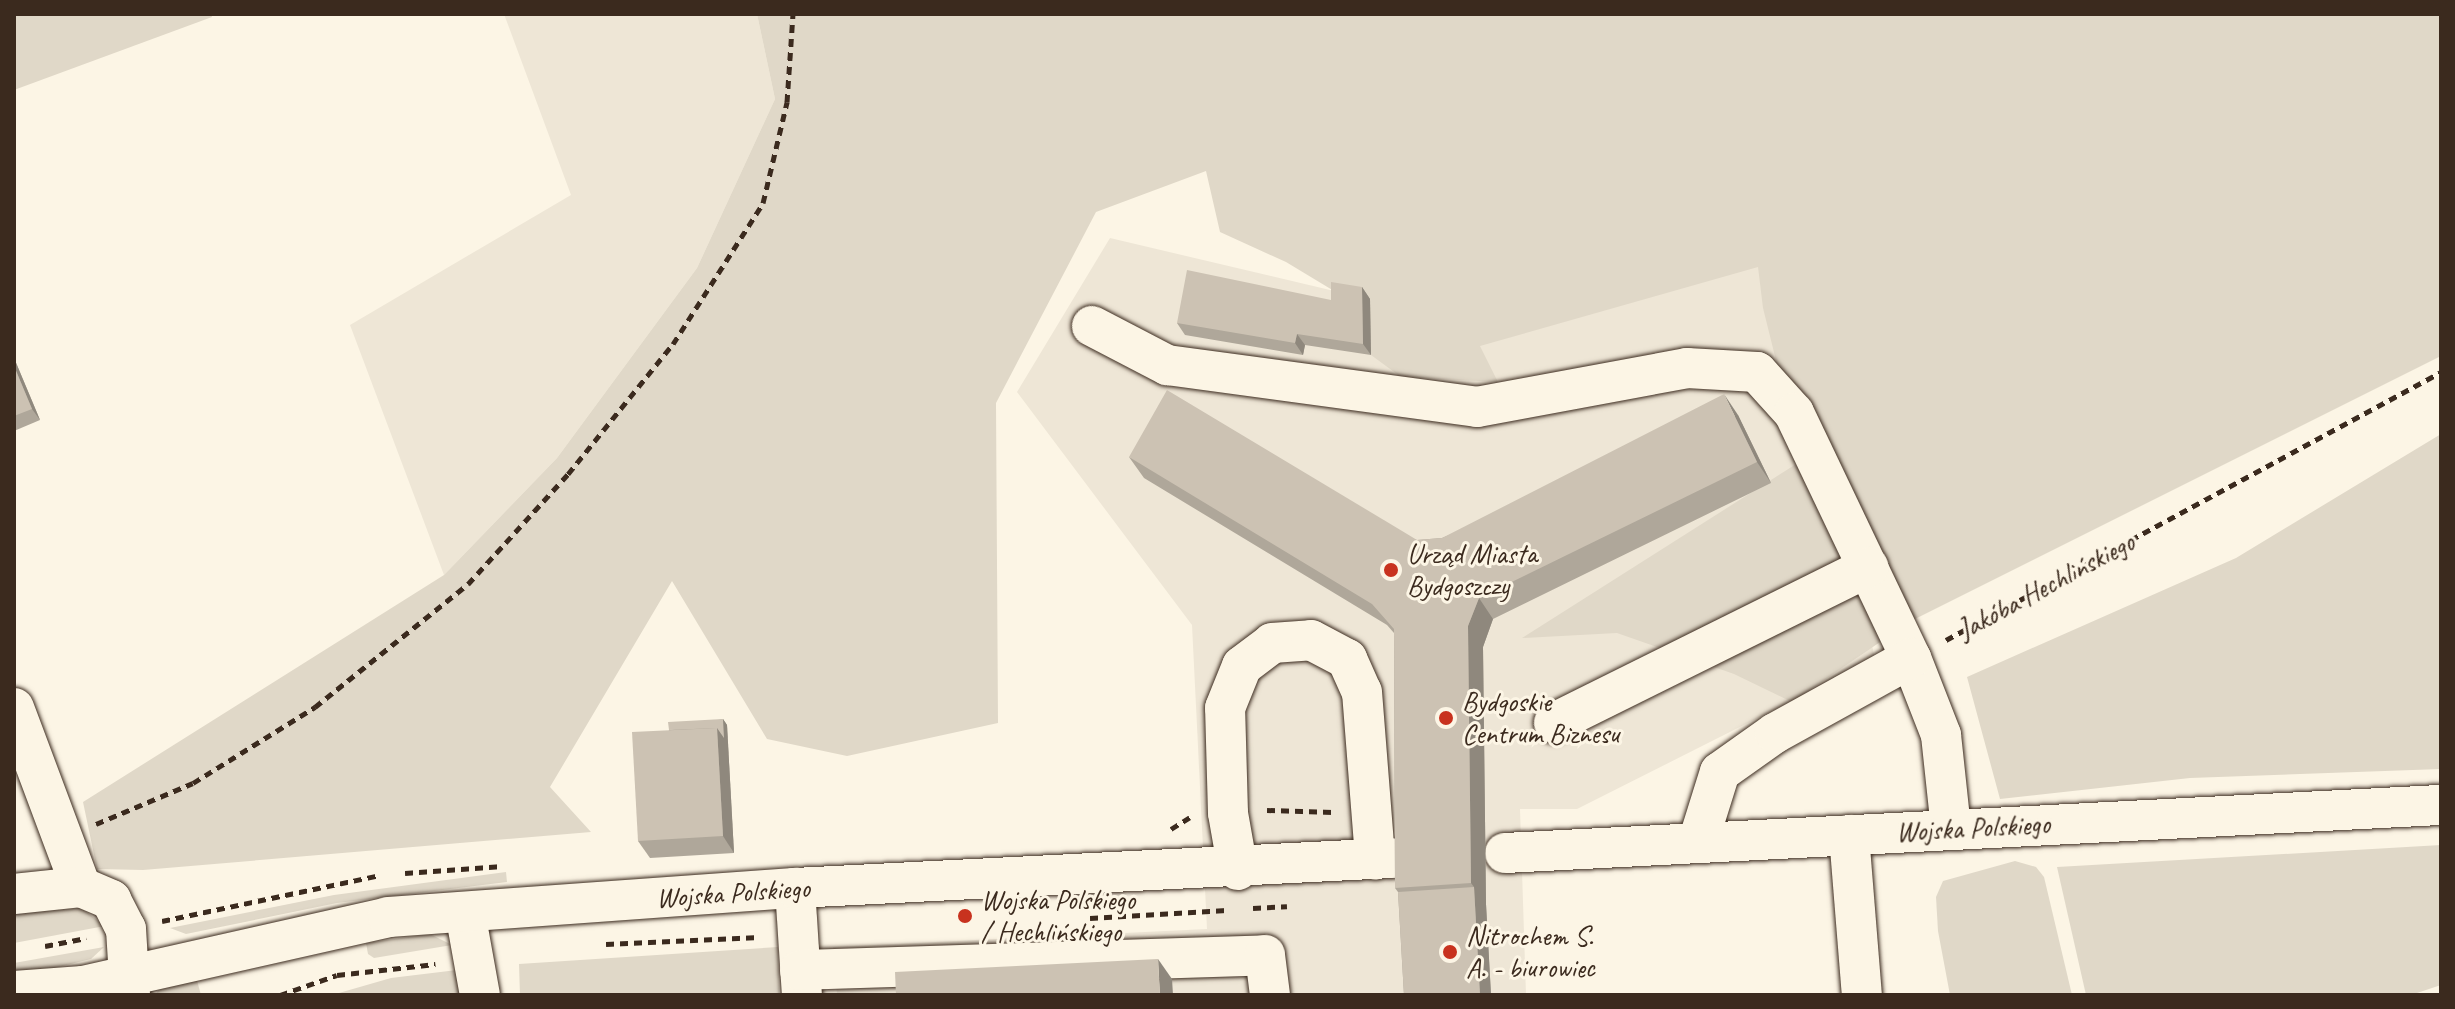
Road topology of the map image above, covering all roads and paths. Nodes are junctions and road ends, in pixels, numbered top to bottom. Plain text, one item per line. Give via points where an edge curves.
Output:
1 (793, 14) edge
2 (1092, 326) dead end
3 (2441, 372) edge
4 (1868, 567) junction
5 (1911, 658) junction
6 (14, 708) edge
7 (1554, 723) dead end
8 (2441, 805) edge
9 (1951, 829) junction
10 (1849, 835) junction
11 (65, 836) junction
12 (1698, 842) junction
13 (1505, 853) dead end
14 (1237, 868) junction
15 (81, 887) junction
16 (795, 888) junction
17 (14, 894) edge
18 (465, 912) junction
19 (477, 978) edge
20 (130, 983) edge
21 (801, 983) edge
22 (76, 990) edge
23 (14, 991) edge
24 (280, 995) edge
25 (1270, 995) edge
26 (1862, 995) edge

1 - 11 path via 787,102 763,203 673,344 568,474 468,584 315,707 193,783
2 - 4 street via 1167,365 1477,407 1687,368 1757,372 1794,413
3 - 5 path, Jakóba Hechlińskiego
4 - 5 street
4 - 7 street
5 - 9 street via 1941,735
5 - 12 street via 1775,733 1720,772
6 - 11 street
8 - 9 street, Wojska Polskiego
9 - 10 street, Wojska Polskiego
10 - 12 street, Wojska Polskiego
10 - 26 street
11 - 15 street
12 - 13 street, Wojska Polskiego
14 - 14 street, Wojska Polskiego via 1383,859 1362,692 1347,659 1311,640 1272,643 1242,666 1225,708 1228,813
14 - 16 street, Wojska Polskiego
15 - 17 street
15 - 20 street via 99,892 121,912
16 - 18 street, Wojska Polskiego
16 - 21 street
18 - 19 street
18 - 20 street, Wojska Polskiego via 388,917
19 - 24 path via 337,975
20 - 22 street, Wojska Polskiego
21 - 25 street via 1265,955
22 - 23 street, Wojska Polskiego

